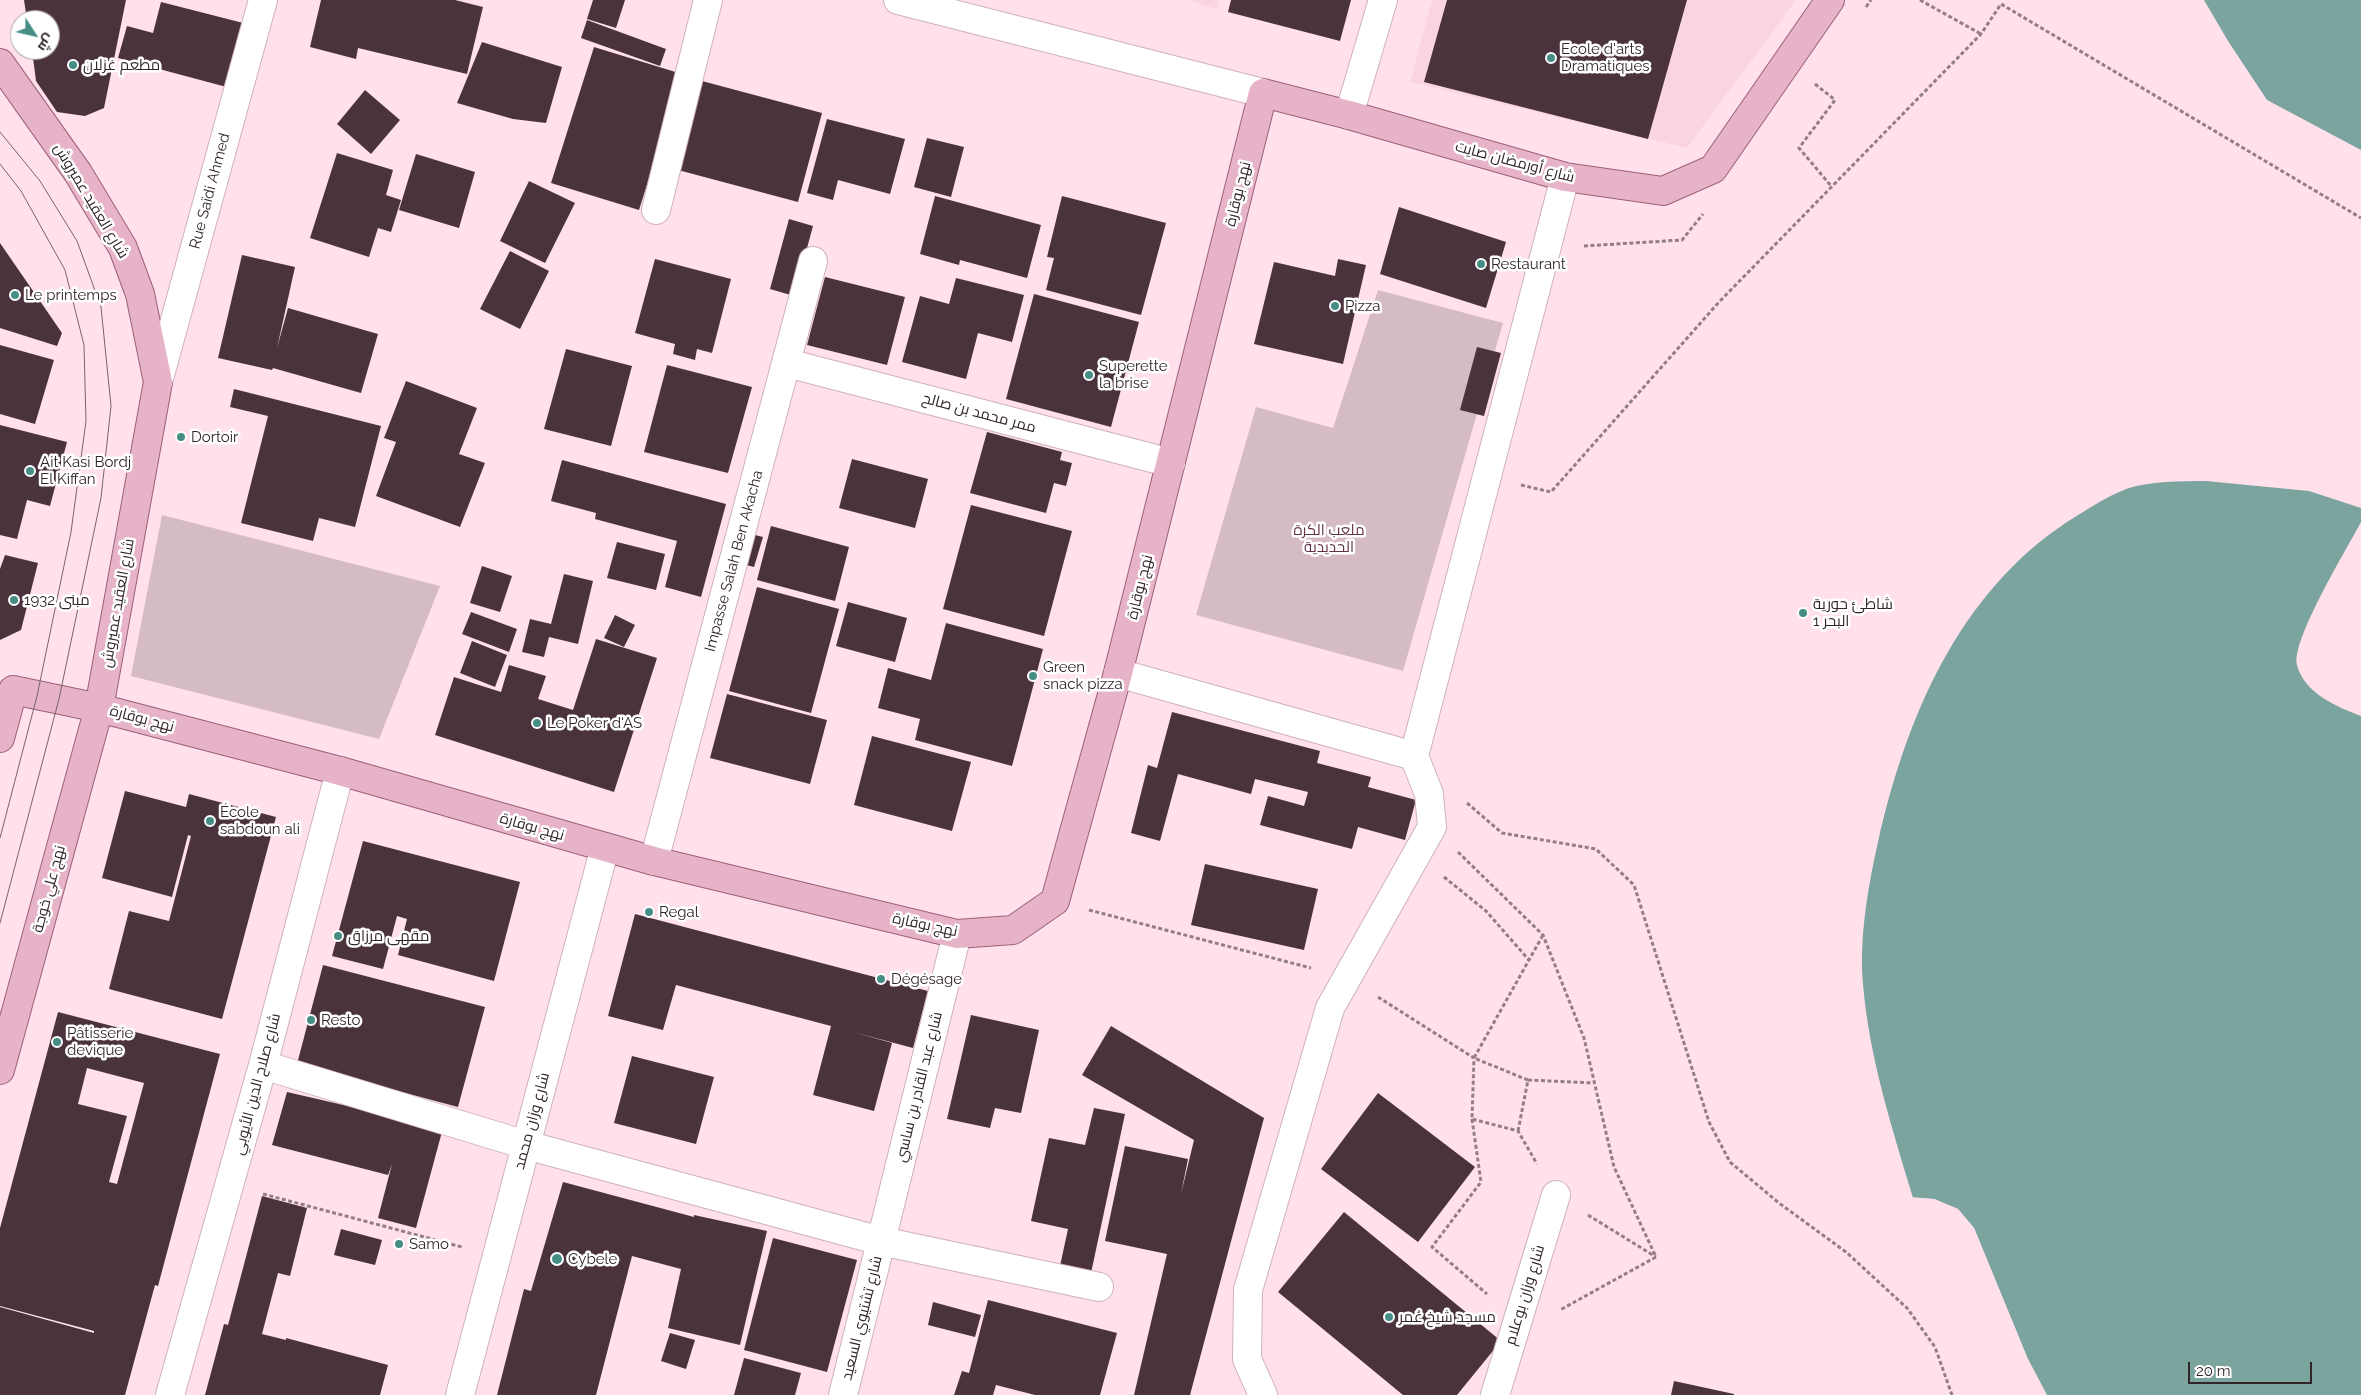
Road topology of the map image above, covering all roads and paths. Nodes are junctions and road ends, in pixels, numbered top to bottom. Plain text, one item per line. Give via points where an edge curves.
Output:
1 (263, 0) edge
2 (708, 0) edge
3 (898, 0) edge
4 (1383, 0) edge
5 (1830, 0) edge
6 (1920, 0) edge
7 (2001, 2) edge
8 (1981, 34) junction
9 (0, 63) edge
10 (1808, 79) dead end
11 (1263, 93) junction
12 (1349, 115) junction
13 (1565, 177) junction
14 (1832, 187) junction
15 (656, 210) dead end
16 (2361, 218) edge
17 (813, 261) dead end
18 (787, 363) junction
19 (158, 382) junction
20 (1170, 463) junction
21 (1512, 482) dead end
22 (1118, 673) junction
23 (6, 688) edge
24 (99, 708) junction
25 (0, 738) edge
26 (1414, 756) junction
27 (340, 772) junction
28 (1464, 801) dead end
29 (605, 847) junction
30 (1455, 848) dead end
31 (654, 861) junction
32 (1437, 872) dead end
33 (1055, 901) junction
34 (957, 934) junction
35 (1543, 935) junction
36 (1529, 960) junction
37 (1348, 978) junction
38 (1474, 1058) junction
39 (263, 1065) junction
40 (0, 1070) edge
41 (1528, 1080) junction
42 (1594, 1083) junction
43 (1472, 1120) junction
44 (1518, 1131) junction
45 (526, 1145) junction
46 (229, 1185) junction
47 (1556, 1195) junction
48 (881, 1241) junction
49 (496, 1257) junction
50 (1656, 1257) junction
51 (1099, 1287) dead end
52 (1515, 1328) junction
53 (170, 1395) edge
54 (460, 1395) edge
55 (843, 1395) edge
56 (1264, 1395) edge
57 (1495, 1395) edge
58 (1952, 1395) edge

1 - 19 street, Rue Saïdi Ahmed
2 - 15 street
3 - 11 street
4 - 12 street
5 - 13 main road, شارع أورمضان صايت via 1713,169 1663,191
6 - 8 path
7 - 8 path
7 - 16 path
8 - 14 path
9 - 19 main road, شارع العقيد عميروش via 78,173 123,248 140,294
10 - 14 path via 1835,100 1799,148
11 - 12 main road, شارع أورمضان صايت
11 - 20 main road, نهج بوقارة
12 - 13 main road, شارع أورمضان صايت
13 - 26 street
14 - 21 path via 1719,302 1551,492
17 - 18 street, Impasse Salah Ben Akacha
18 - 20 street, ممر محمد بن صالح
18 - 31 street, Impasse Salah Ben Akacha
19 - 24 main road, شارع العقيد عميروش
20 - 22 main road, نهج بوقارة
22 - 26 street
22 - 33 main road, نهج بوقارة
23 - 24 main road, نهج بوقارة
23 - 25 main road
24 - 27 main road, نهج بوقارة
24 - 40 main road, نهج علي خوجة
26 - 37 street via 1430,794 1432,827
27 - 29 main road, نهج بوقارة
27 - 39 street, شارع صلاح الدين الأيوبي
28 - 58 path via 1502,833 1596,850 1634,885 1708,1122 1730,1162 1846,1252 1906,1308 1936,1347
29 - 31 main road, نهج بوقارة
29 - 45 street, شارع وزان محمد
30 - 35 path
31 - 34 main road, نهج بوقارة
32 - 36 path via 1486,911
33 - 34 main road, نهج بوقارة via 1013,930
33 - 37 path
34 - 48 street, شارع عبد القادر بن ساسي
35 - 36 path
35 - 42 path via 1584,1038
36 - 38 path
37 - 38 path
37 - 56 street via 1330,1008 1248,1290 1247,1359
38 - 41 path
38 - 43 path
39 - 45 street
39 - 46 street, شارع صلاح الدين الأيوبي
41 - 42 path
41 - 44 path
42 - 50 path via 1614,1167
43 - 44 path
43 - 52 path via 1481,1182 1432,1247
44 - 47 path
45 - 48 street
45 - 49 street, شارع وزان محمد
46 - 49 path
46 - 53 street, شارع صلاح الدين الأيوبي
47 - 50 path
47 - 52 street, شارع وزان بوعلام
48 - 51 street
48 - 55 street, شارع تشتيوي السعيد
49 - 54 street, شارع وزان محمد
50 - 52 path
52 - 57 street, شارع وزان بوعلام

